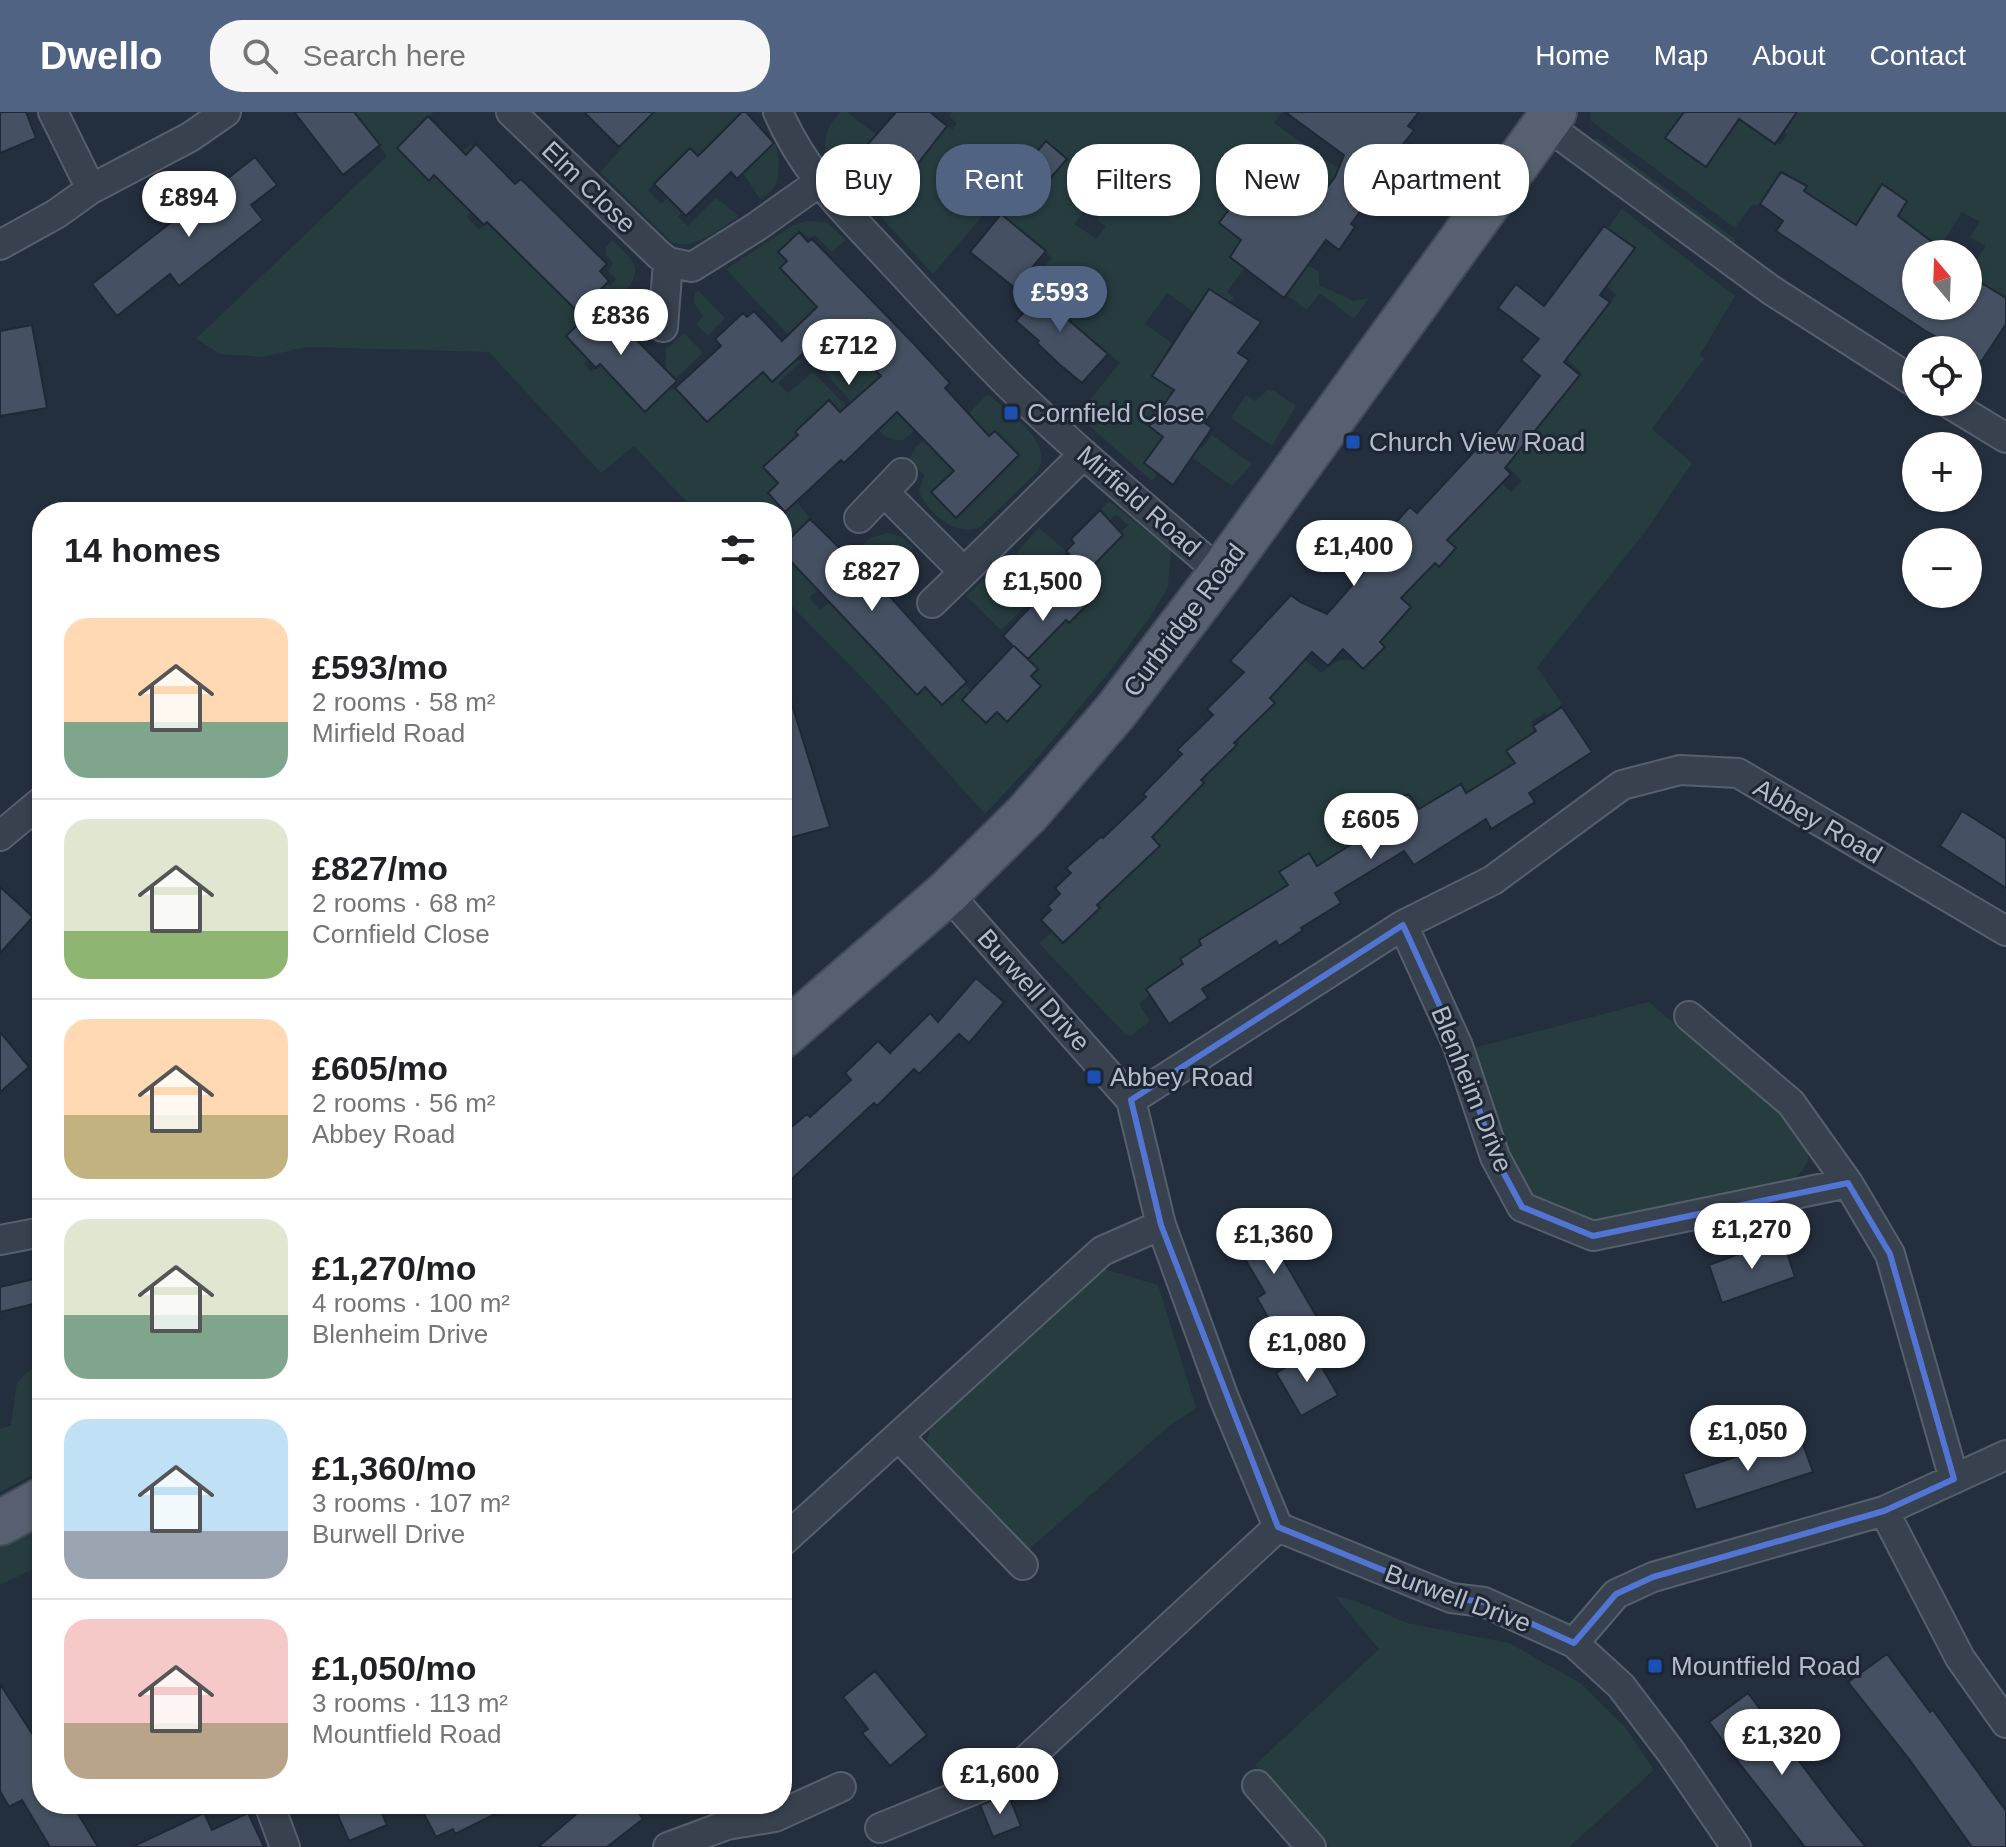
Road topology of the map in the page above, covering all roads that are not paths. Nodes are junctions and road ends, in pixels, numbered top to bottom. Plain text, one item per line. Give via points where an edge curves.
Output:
1 (53, 112) edge
2 (226, 112) edge
3 (511, 112) edge
4 (787, 116) edge
5 (1550, 118) edge
6 (816, 180) edge
7 (816, 184) edge
8 (91, 189) junction
9 (849, 216) edge
10 (0, 245) edge
11 (668, 262) junction
12 (663, 327) dead end
13 (1902, 374) edge
14 (1970, 416) edge
15 (2006, 438) edge
16 (1084, 454) junction
17 (859, 518) dead end
18 (964, 572) junction
19 (1221, 573) junction
20 (932, 603) dead end
21 (32, 809) edge
22 (0, 836) edge
23 (947, 893) junction
24 (1403, 925) junction
25 (2006, 931) edge
26 (1689, 1016) dead end
27 (792, 1027) edge
28 (1131, 1100) junction
29 (1848, 1183) junction
30 (1161, 1225) junction
31 (32, 1234) edge
32 (0, 1240) edge
33 (899, 1437) junction
34 (2006, 1455) edge
35 (1954, 1479) junction
36 (32, 1505) edge
37 (1884, 1511) junction
38 (0, 1523) edge
39 (1278, 1527) junction
40 (792, 1533) edge
41 (1023, 1565) dead end
42 (1574, 1643) junction
43 (2006, 1723) edge
44 (1257, 1785) dead end
45 (841, 1787) dead end
46 (792, 1809) edge
47 (273, 1814) edge
48 (782, 1814) edge
49 (880, 1828) dead end
50 (285, 1847) edge
51 (668, 1847) edge
52 (1311, 1847) edge
53 (1736, 1847) edge

1 - 8 street
2 - 8 street
3 - 11 street, Elm Close
4 - 6 street, Mirfield Road via 796,151
5 - 13 street via 1771,290
5 - 19 main road, Curbridge Road
7 - 11 street via 692,267
8 - 10 street
9 - 16 street, Mirfield Road via 998,374
11 - 12 street
14 - 15 street
16 - 18 street
16 - 19 street, Mirfield Road
17 - 18 street via 893,483
18 - 20 street
19 - 23 main road, Curbridge Road via 1116,711 1027,814
21 - 22 street
23 - 27 main road, Curbridge Road
23 - 28 street, Burwell Drive
24 - 25 street, Abbey Road via 1493,880 1622,785 1680,770 1738,773
24 - 28 street, Abbey Road
24 - 29 street, Blenheim Drive via 1458,1046 1495,1157 1522,1207 1593,1236
26 - 29 street via 1791,1103
28 - 30 street, Burwell Drive
29 - 35 street via 1890,1254
30 - 33 street via 1102,1251
30 - 39 street, Burwell Drive
31 - 32 street
33 - 40 street
33 - 41 street
34 - 35 street
35 - 37 street
36 - 38 main road
37 - 42 street via 1653,1577 1616,1594
37 - 43 street via 1960,1658
39 - 42 street, Burwell Drive via 1451,1598 1484,1602
39 - 49 street via 1010,1775
42 - 53 street, Burwell Drive via 1629,1697
44 - 52 street
45 - 46 street
47 - 50 street
48 - 51 street via 727,1825

